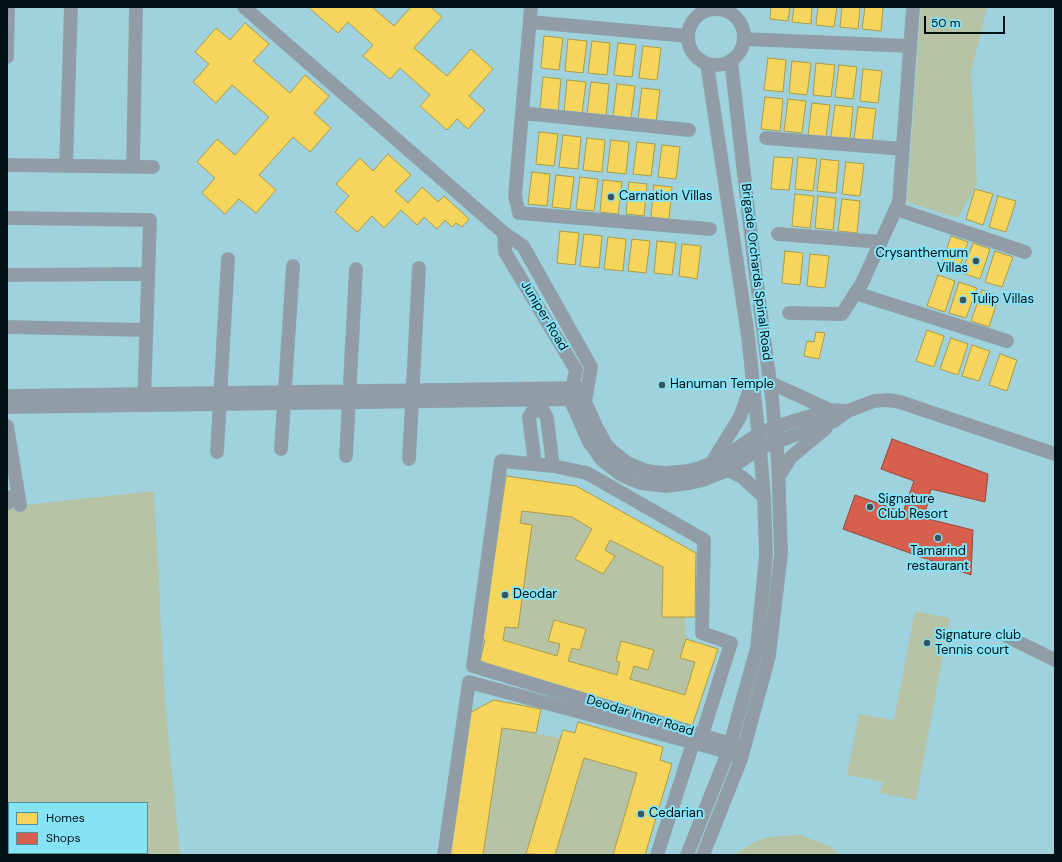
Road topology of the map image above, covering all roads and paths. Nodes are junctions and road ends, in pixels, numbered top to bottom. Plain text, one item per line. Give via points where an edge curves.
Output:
1 (8, 7) edge
2 (71, 7) edge
3 (136, 7) edge
4 (244, 7) edge
5 (531, 7) edge
6 (913, 7) edge
7 (725, 9) edge
8 (702, 10) edge
9 (530, 22) junction
10 (688, 36) junction
11 (744, 39) junction
12 (910, 46) junction
13 (7, 57) edge
14 (731, 61) junction
15 (707, 64) junction
16 (522, 114) junction
17 (688, 130) dead end
18 (766, 138) dead end
19 (903, 149) junction
20 (7, 165) edge
21 (66, 166) junction
22 (132, 167) junction
23 (153, 167) dead end
24 (896, 209) junction
25 (7, 218) edge
26 (710, 230) dead end
27 (504, 233) junction
28 (778, 234) dead end
29 (881, 242) junction
30 (1025, 252) dead end
31 (228, 259) dead end
32 (293, 266) dead end
33 (419, 268) dead end
34 (356, 269) dead end
35 (148, 274) junction
36 (7, 275) edge
37 (855, 294) junction
38 (790, 313) dead end
39 (7, 328) edge
40 (146, 330) junction
41 (1007, 341) dead end
42 (753, 382) junction
43 (770, 383) junction
44 (571, 394) junction
45 (586, 394) junction
46 (7, 396) edge
47 (412, 396) junction
48 (349, 397) junction
49 (285, 398) junction
50 (220, 399) junction
51 (144, 400) junction
52 (7, 407) edge
53 (832, 416) junction
54 (7, 426) edge
55 (775, 427) junction
56 (758, 434) junction
57 (777, 441) junction
58 (760, 448) junction
59 (282, 449) dead end
60 (217, 452) dead end
61 (1055, 454) edge
62 (346, 456) dead end
63 (409, 458) dead end
64 (535, 464) junction
65 (711, 464) junction
66 (553, 466) junction
67 (728, 470) junction
68 (779, 476) junction
69 (764, 497) junction
70 (12, 502) edge
71 (1008, 637) dead end
72 (1055, 660) edge
73 (698, 739) junction
74 (729, 748) junction
75 (742, 754) junction
76 (444, 855) edge
77 (657, 855) edge
78 (687, 855) edge
79 (703, 855) edge

1 - 13 street
2 - 21 street
3 - 22 street
4 - 27 street
5 - 9 street
6 - 12 street
7 - 8 street
7 - 11 street via 739,22
8 - 10 street via 690,26
9 - 10 street
9 - 16 street
10 - 15 street via 693,53
11 - 12 street
11 - 14 street via 740,51
12 - 19 street
14 - 15 street
14 - 43 street, Brigade Orchards Spinal Road
15 - 42 street, Brigade Orchards Spinal Road
16 - 17 street
16 - 26 street via 515,196 519,213
18 - 19 street
19 - 24 street via 899,202
20 - 21 street
21 - 22 street
22 - 23 street
24 - 29 street
24 - 30 street
25 - 35 street via 150,220
27 - 44 street, Juniper Road via 505,252 576,370
27 - 45 street via 523,246 591,367
28 - 29 street
29 - 37 street
31 - 50 street
32 - 49 street
33 - 47 street
34 - 48 street
35 - 36 street
35 - 40 street
37 - 38 street via 842,314
37 - 41 street
39 - 40 street
40 - 51 street
42 - 56 street, Brigade Orchards Spinal Road
42 - 65 street via 740,417
43 - 53 street
43 - 55 street, Brigade Orchards Spinal Road
44 - 45 street
44 - 47 street
44 - 67 street via 589,442 595,451 611,467 630,479 653,485 678,485 703,480
45 - 65 street via 585,402 606,443 631,465 666,473 688,471
46 - 51 street
47 - 48 street
47 - 63 street
48 - 49 street
48 - 62 street
49 - 50 street
49 - 59 street
50 - 51 street
50 - 60 street
51 - 52 street
53 - 55 street
53 - 57 street
53 - 61 street via 874,401 900,402
53 - 68 street via 792,458
54 - 70 street
55 - 56 street
55 - 57 street, Brigade Orchards Spinal Road
56 - 58 street, Brigade Orchards Spinal Road
56 - 65 street
57 - 58 street
57 - 68 street, Brigade Orchards Spinal Road
58 - 67 street
58 - 69 street, Brigade Orchards Spinal Road
64 - 66 street, Deodar Inner Road
64 - 66 street via 529,417 533,411 543,410 547,418
64 - 73 street, Deodar Inner Road via 501,461 473,666
66 - 73 street, Deodar Inner Road via 587,473 704,540 702,633 731,643
67 - 69 street via 742,477
68 - 75 street, Brigade Orchards Spinal Road via 780,554 769,656
69 - 74 street, Brigade Orchards Spinal Road via 766,555 757,648
71 - 72 street
73 - 74 street
73 - 76 street via 469,682
73 - 77 street
74 - 75 street
74 - 78 street, Brigade Orchards Spinal Road
75 - 79 street, Brigade Orchards Spinal Road

